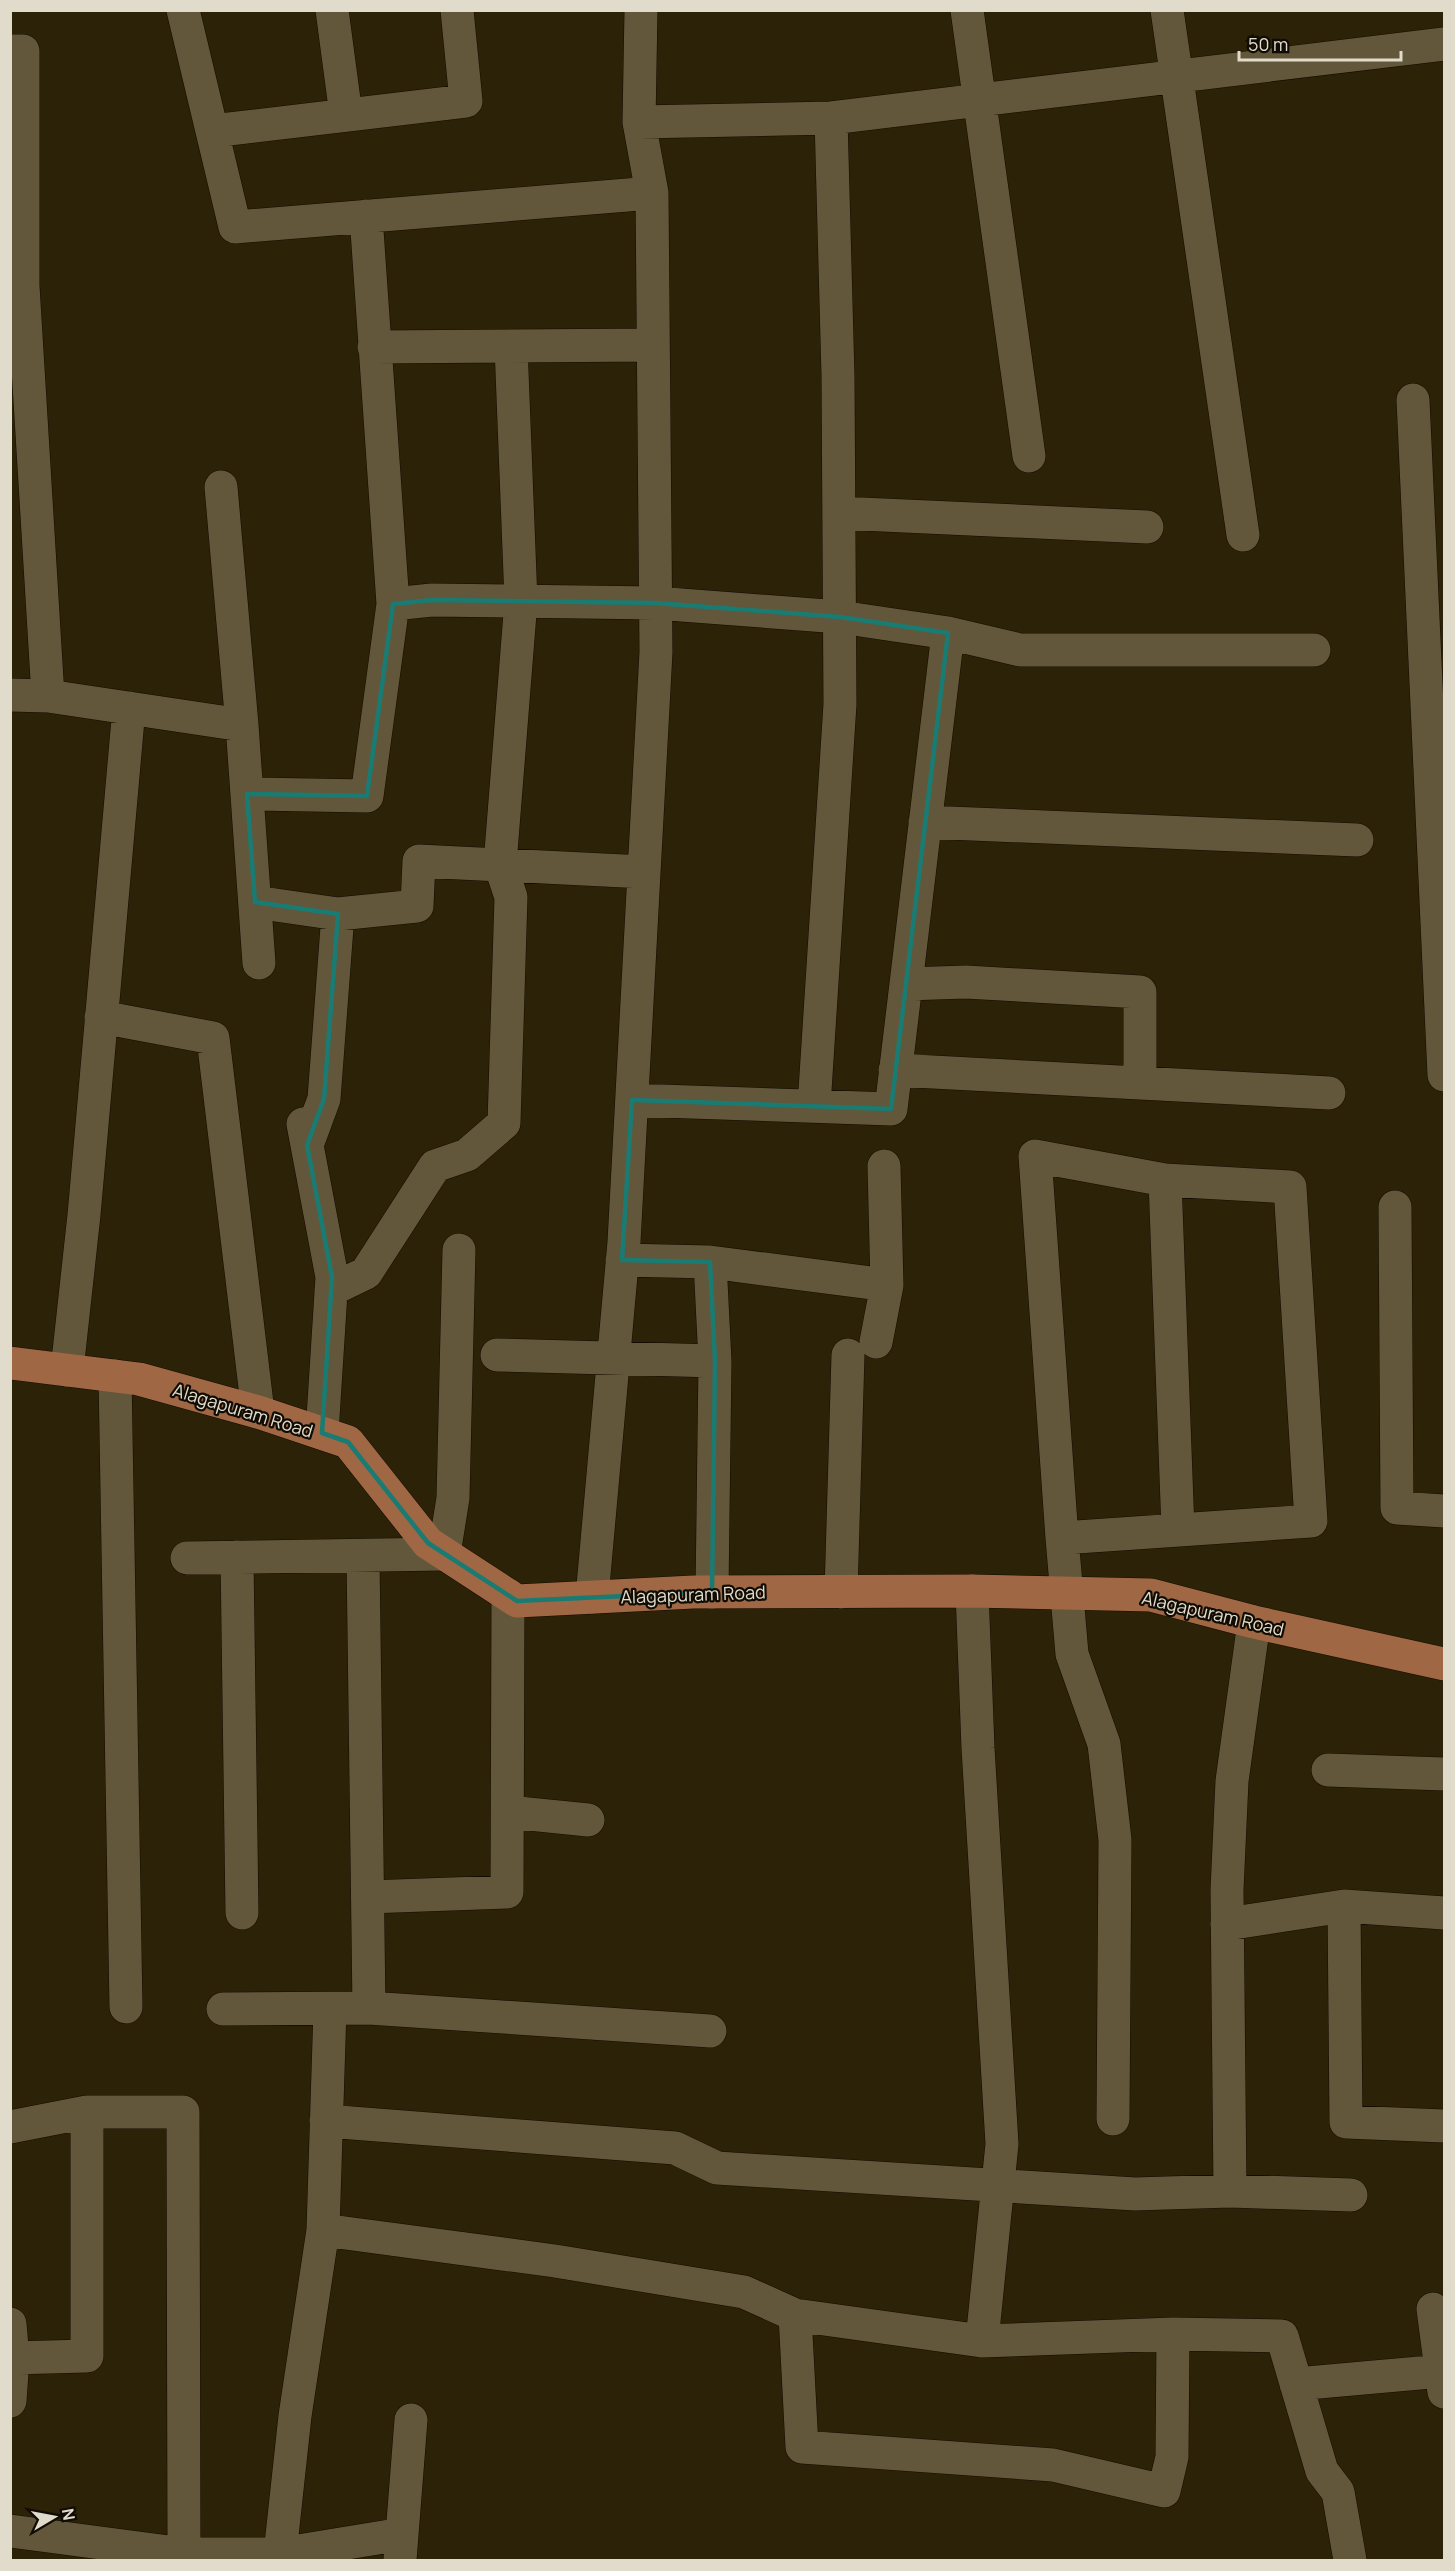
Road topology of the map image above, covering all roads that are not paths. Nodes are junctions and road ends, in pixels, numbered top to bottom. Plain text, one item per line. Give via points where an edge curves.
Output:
1 (183, 10) edge
2 (332, 10) edge
3 (456, 10) edge
4 (641, 10) edge
5 (967, 10) edge
6 (1167, 10) edge
7 (1444, 44) edge
8 (10, 51) edge
9 (1179, 76) junction
10 (978, 100) junction
11 (346, 115) junction
12 (831, 118) junction
13 (639, 122) junction
14 (212, 131) junction
15 (652, 193) junction
16 (366, 216) junction
17 (17, 287) edge
18 (653, 345) junction
19 (374, 346) junction
20 (511, 346) junction
21 (1413, 400) dead end
22 (1430, 455) edge
23 (1029, 456) dead end
24 (221, 487) dead end
25 (839, 513) junction
26 (1147, 527) dead end
27 (1243, 534) dead end
28 (521, 601) junction
29 (655, 603) junction
30 (393, 604) junction
31 (840, 617) junction
32 (948, 633) junction
33 (1314, 650) dead end
34 (10, 695) edge
35 (48, 696) junction
36 (129, 708) junction
37 (242, 725) junction
38 (248, 794) junction
39 (926, 822) junction
40 (1357, 840) dead end
41 (500, 864) junction
42 (644, 872) junction
43 (255, 902) junction
44 (339, 914) junction
45 (260, 963) dead end
46 (906, 984) junction
47 (102, 1017) junction
48 (1444, 1063) edge
49 (895, 1070) junction
50 (1444, 1075) edge
51 (1140, 1083) junction
52 (1329, 1093) dead end
53 (632, 1100) junction
54 (814, 1106) junction
55 (884, 1166) dead end
56 (1165, 1180) junction
57 (1395, 1207) dead end
58 (459, 1250) dead end
59 (622, 1260) junction
60 (710, 1262) junction
61 (887, 1285) junction
62 (331, 1290) junction
63 (497, 1355) dead end
64 (614, 1358) junction
65 (715, 1361) junction
66 (10, 1363) edge
67 (67, 1370) junction
68 (115, 1376) junction
69 (258, 1412) junction
70 (322, 1433) junction
71 (1444, 1511) edge
72 (1178, 1530) junction
73 (1062, 1538) junction
74 (444, 1554) junction
75 (363, 1556) junction
76 (237, 1557) junction
77 (187, 1558) dead end
78 (972, 1591) junction
79 (712, 1592) junction
80 (841, 1592) junction
81 (1065, 1594) junction
82 (508, 1596) junction
83 (592, 1597) junction
84 (1254, 1622) junction
85 (1444, 1664) edge
86 (1328, 1770) dead end
87 (1444, 1774) edge
88 (508, 1812) junction
89 (588, 1820) dead end
90 (368, 1897) junction
91 (1344, 1906) junction
92 (1444, 1912) edge
93 (242, 1913) dead end
94 (1227, 1924) junction
95 (126, 2007) dead end
96 (330, 2008) junction
97 (369, 2008) junction
98 (223, 2009) dead end
99 (710, 2031) dead end
100 (87, 2112) junction
101 (1113, 2119) dead end
102 (326, 2121) junction
103 (1444, 2126) edge
104 (10, 2127) edge
105 (998, 2187) junction
106 (1230, 2191) junction
107 (1352, 2195) dead end
108 (322, 2230) junction
109 (1433, 2309) dead end
110 (795, 2315) junction
111 (10, 2324) edge
112 (1173, 2334) junction
113 (982, 2341) junction
114 (12, 2358) edge
115 (1443, 2381) edge
116 (1296, 2384) junction
117 (10, 2401) edge
118 (411, 2420) dead end
119 (10, 2531) edge
120 (401, 2547) edge
121 (184, 2554) junction
122 (280, 2554) junction
123 (1350, 2560) edge

1 - 14 street
2 - 11 street
3 - 11 street via 466,101
4 - 13 street
5 - 10 street
6 - 9 street
7 - 9 street
8 - 17 street via 23,51
9 - 10 street
9 - 27 street
10 - 12 street
10 - 23 street
11 - 14 street
12 - 13 street
12 - 25 street
13 - 15 street
14 - 16 street via 235,227
15 - 16 street
15 - 18 street
16 - 19 street
17 - 35 street
18 - 20 street
18 - 29 street
19 - 20 street
19 - 30 street
20 - 28 street
21 - 22 street
22 - 48 street
24 - 37 street
25 - 26 street
25 - 31 street
28 - 29 street
28 - 30 street via 432,600
28 - 41 street
29 - 31 street
29 - 42 street via 656,652
30 - 38 street via 367,796
31 - 32 street
31 - 54 street via 840,704
32 - 33 street via 1020,650
32 - 39 street
34 - 35 street
35 - 36 street
36 - 37 street
36 - 47 street
37 - 38 street
38 - 43 street
39 - 40 street
39 - 46 street
41 - 42 street
41 - 44 street via 419,861 417,906
41 - 62 street via 512,897 504,1123 467,1155 435,1166 366,1273
42 - 53 street
43 - 44 street
43 - 45 street
44 - 62 street via 324,1100 305,1134 332,1277
46 - 49 street
46 - 51 street via 966,982 1140,992
47 - 67 street
47 - 69 street via 213,1038
48 - 50 street
49 - 51 street
49 - 54 street via 891,1109
51 - 52 street
53 - 54 street
53 - 59 street
55 - 61 street
56 - 72 street
56 - 72 street via 1290,1187 1311,1521
56 - 73 street via 1035,1156
57 - 71 street via 1396,1508
58 - 74 street via 453,1498
59 - 60 street
59 - 64 street
60 - 61 street
60 - 65 street
61 - 80 street via 862,1348
62 - 70 street
63 - 64 street
64 - 65 street
64 - 83 street
65 - 79 street
66 - 67 main road, Alagapuram Road
67 - 68 main road, Alagapuram Road
68 - 69 main road, Alagapuram Road
68 - 95 street
69 - 70 main road, Alagapuram Road
70 - 74 main road, Alagapuram Road via 348,1442 428,1543
72 - 73 street
73 - 81 street
74 - 75 street
74 - 82 main road, Alagapuram Road
75 - 76 street
75 - 90 street
76 - 77 street
76 - 93 street
78 - 80 main road, Alagapuram Road
78 - 81 main road, Alagapuram Road
78 - 105 street via 1002,2144
79 - 80 main road, Alagapuram Road
79 - 83 main road, Alagapuram Road
81 - 84 main road, Alagapuram Road via 1151,1595
81 - 101 street via 1072,1654 1104,1744 1115,1840
82 - 83 main road, Alagapuram Road via 517,1601
82 - 88 street
84 - 85 main road, Alagapuram Road
84 - 94 street via 1232,1781
86 - 87 street
88 - 89 street
88 - 90 street via 507,1892
90 - 97 street
91 - 92 street
91 - 94 street
91 - 103 street via 1346,2122
94 - 106 street
96 - 97 street
96 - 98 street
96 - 102 street
97 - 99 street
100 - 104 street
100 - 114 street via 87,2356
100 - 121 street via 183,2112
102 - 105 street via 675,2148 717,2168
102 - 108 street
105 - 106 street via 1135,2194
105 - 113 street
106 - 107 street
108 - 110 street via 555,2261 744,2292
108 - 122 street
109 - 115 street
110 - 112 street via 802,2447 1053,2465 1164,2492 1172,2457
110 - 113 street
111 - 114 street
112 - 113 street
112 - 116 street via 1282,2336
114 - 117 street
115 - 116 street
116 - 123 street via 1322,2471 1338,2492
118 - 120 street
119 - 121 street
120 - 122 street
121 - 122 street

